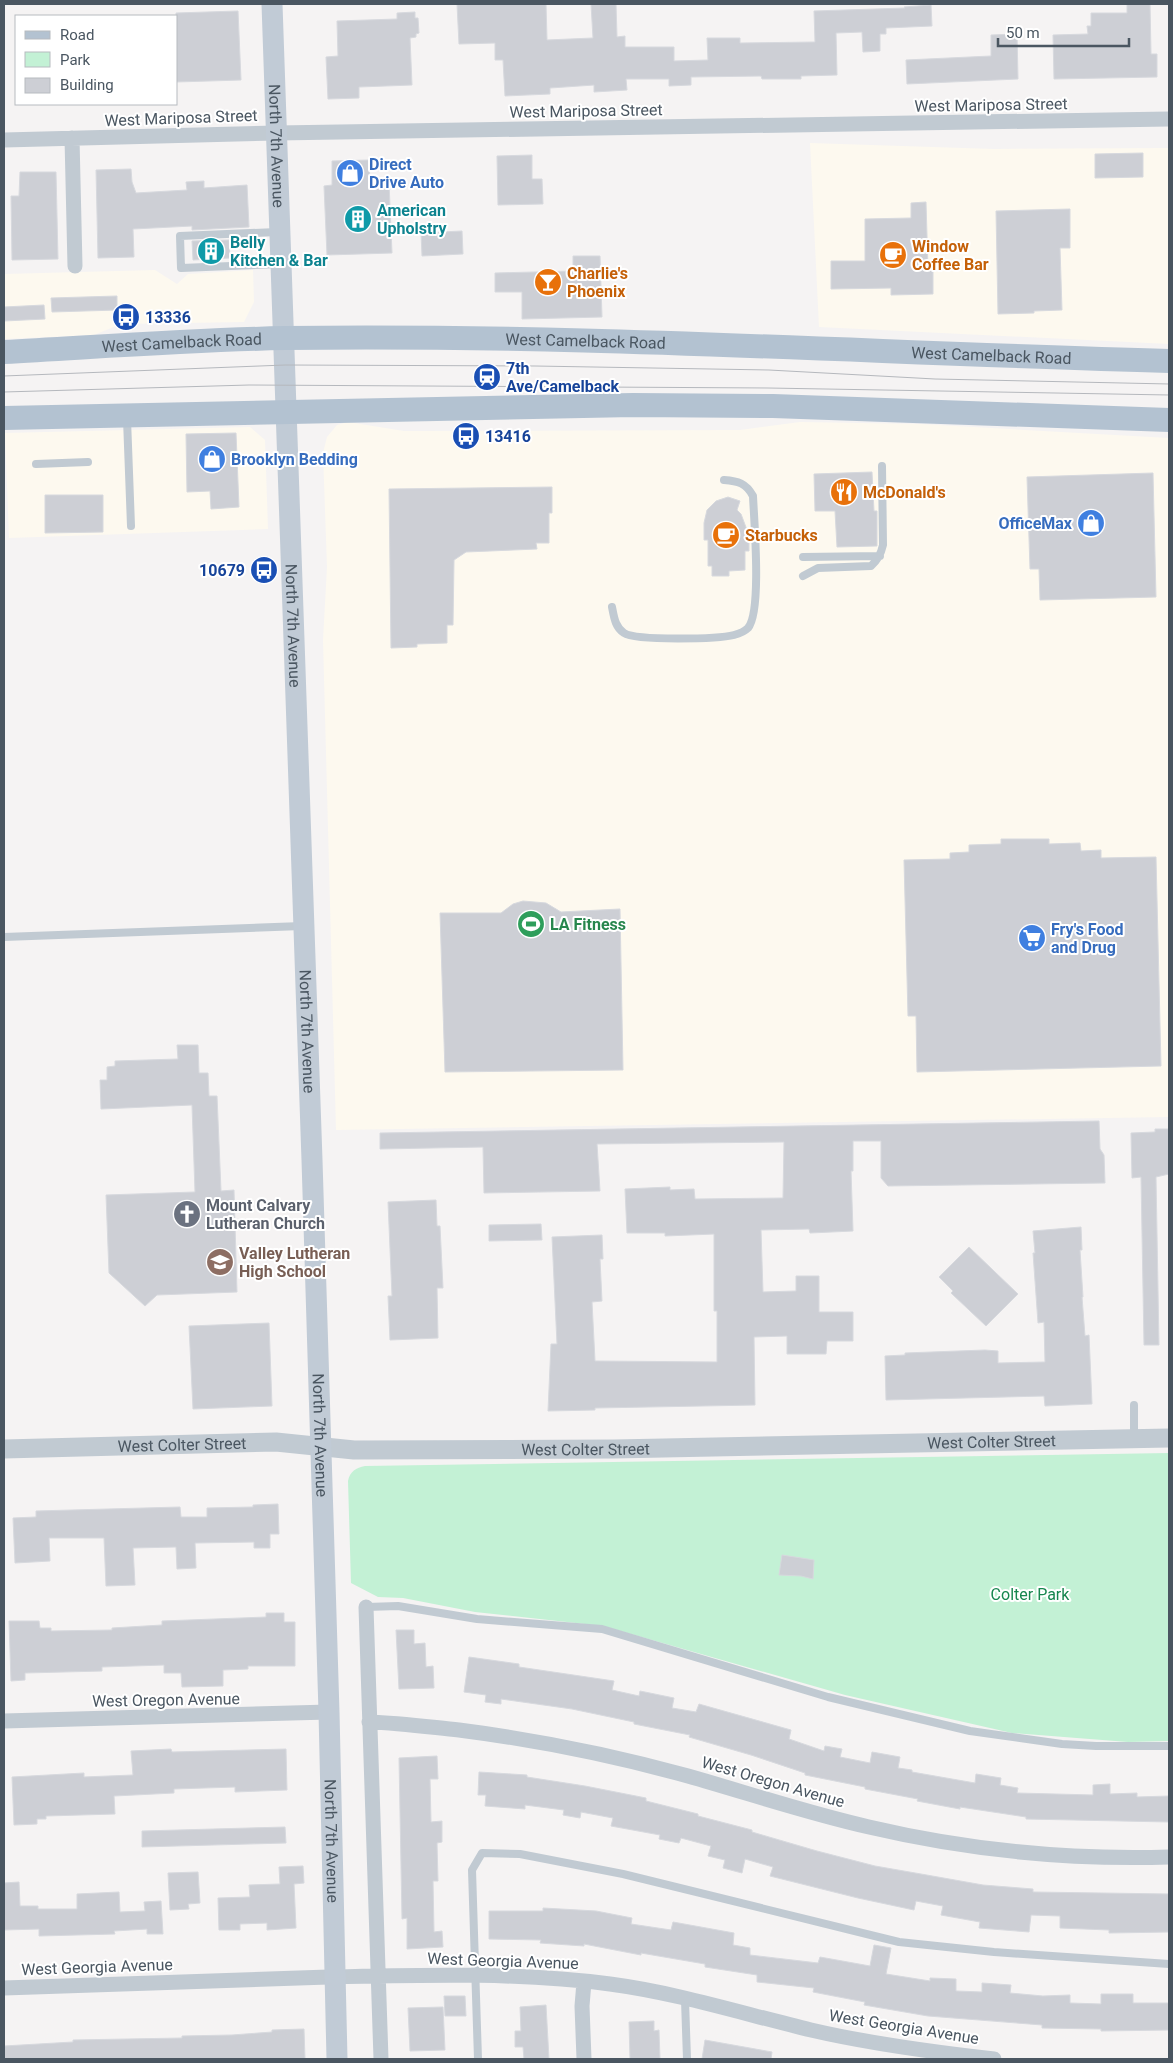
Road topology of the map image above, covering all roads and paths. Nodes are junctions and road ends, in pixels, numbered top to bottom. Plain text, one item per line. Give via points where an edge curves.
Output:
1 (272, 4) edge
2 (1169, 120) edge
3 (277, 133) junction
4 (72, 138) junction
5 (4, 140) edge
6 (281, 232) junction
7 (282, 264) junction
8 (75, 266) dead end
9 (284, 338) junction
10 (4, 352) edge
11 (1169, 361) edge
12 (287, 411) junction
13 (126, 415) junction
14 (4, 418) edge
15 (1169, 420) edge
16 (88, 462) dead end
17 (36, 464) dead end
18 (882, 466) dead end
19 (724, 480) dead end
20 (132, 526) dead end
21 (880, 556) junction
22 (803, 557) dead end
23 (803, 576) dead end
24 (612, 607) dead end
25 (304, 926) junction
26 (4, 936) edge
27 (1134, 1405) dead end
28 (1169, 1438) edge
29 (1134, 1439) junction
30 (321, 1446) junction
31 (4, 1449) edge
32 (366, 1607) joint
33 (329, 1712) junction
34 (4, 1721) edge
35 (370, 1722) junction
36 (1169, 1746) edge
37 (1169, 1858) edge
38 (1169, 1964) edge
39 (476, 1974) junction
40 (379, 1976) junction
41 (334, 1977) junction
42 (584, 1982) junction
43 (4, 1988) edge
44 (685, 2000) junction
45 (337, 2059) edge
46 (381, 2059) edge
47 (478, 2059) edge
48 (584, 2059) edge
49 (687, 2059) edge
50 (994, 2059) edge

1 - 3 main road, North 7th Avenue
2 - 3 street, West Mariposa Street
3 - 4 street, West Mariposa Street
3 - 6 main road, North 7th Avenue
4 - 5 street, West Mariposa Street
4 - 8 street
6 - 7 main road, North 7th Avenue
6 - 7 lane via 180,236 181,268
7 - 9 main road, North 7th Avenue
9 - 10 main road, West Camelback Road
9 - 11 main road, West Camelback Road via 746,344
9 - 12 main road, North 7th Avenue
12 - 13 main road
12 - 15 main road via 773,406
12 - 25 main road, North 7th Avenue
13 - 14 main road
13 - 20 lane
16 - 17 lane
18 - 21 lane via 883,545
19 - 24 lane via 748,486 753,496 756,597 754,616 748,629 722,637 641,637 625,634 616,625
21 - 22 lane
21 - 23 lane via 871,566 818,568
25 - 26 lane
25 - 30 main road, North 7th Avenue
27 - 29 lane
28 - 29 street, West Colter Street
29 - 30 street, West Colter Street via 614,1449 354,1450
30 - 31 street, West Colter Street via 276,1442
30 - 33 main road, North 7th Avenue
32 - 35 street
32 - 36 lane via 398,1606 477,1619 602,1629 828,1696 970,1730 1062,1744
33 - 34 street, West Oregon Avenue
33 - 41 main road, North 7th Avenue
35 - 37 street, West Oregon Avenue via 486,1734 594,1752 869,1828 929,1840 1088,1858
35 - 40 street
38 - 39 lane via 899,1942 623,1874 520,1854 482,1853 472,1870
39 - 40 street, West Georgia Avenue
39 - 42 street, West Georgia Avenue
39 - 47 lane
40 - 41 street, West Georgia Avenue
40 - 46 street
41 - 43 street, West Georgia Avenue
41 - 45 main road, North 7th Avenue
42 - 44 street, West Georgia Avenue via 621,1986
42 - 48 street
44 - 49 lane
44 - 50 street, West Georgia Avenue via 908,2049

